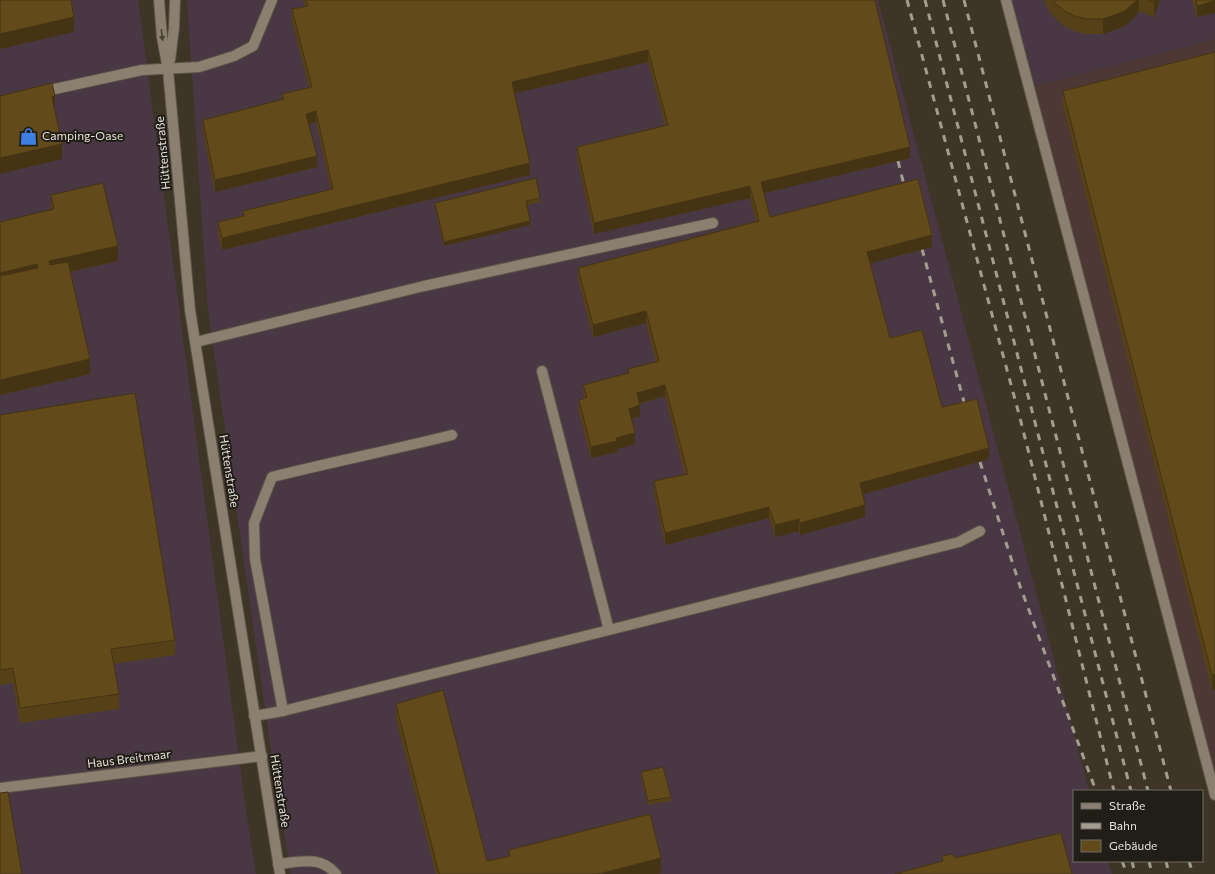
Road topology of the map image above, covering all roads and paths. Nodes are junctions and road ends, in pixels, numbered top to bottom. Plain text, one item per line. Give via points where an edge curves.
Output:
1 (159, 0) edge
2 (175, 0) edge
3 (272, 0) edge
4 (1006, 0) edge
5 (168, 70) junction
6 (31, 94) edge
7 (713, 223) dead end
8 (196, 342) junction
9 (542, 372) dead end
10 (452, 435) dead end
11 (980, 531) dead end
12 (609, 630) junction
13 (282, 711) junction
14 (254, 716) junction
15 (262, 756) junction
16 (0, 788) edge
17 (1215, 795) edge
18 (279, 869) edge
19 (336, 874) edge

1 -> 5 street, Hüttenstraße
2 - 5 street, Hüttenstraße
3 - 5 street via 253,46 234,56 199,67
4 - 17 street
5 - 6 street via 142,70
5 - 8 street, Hüttenstraße via 190,310
7 - 8 street via 424,286
8 - 14 street, Hüttenstraße
9 - 12 street
10 - 13 street via 272,477 254,523 255,559
11 - 12 street via 959,542
12 - 13 street
13 - 14 street
14 - 15 street, Hüttenstraße
15 - 16 street, Haus Breitmaar
15 - 18 street, Hüttenstraße
18 - 19 street via 313,860 332,869

